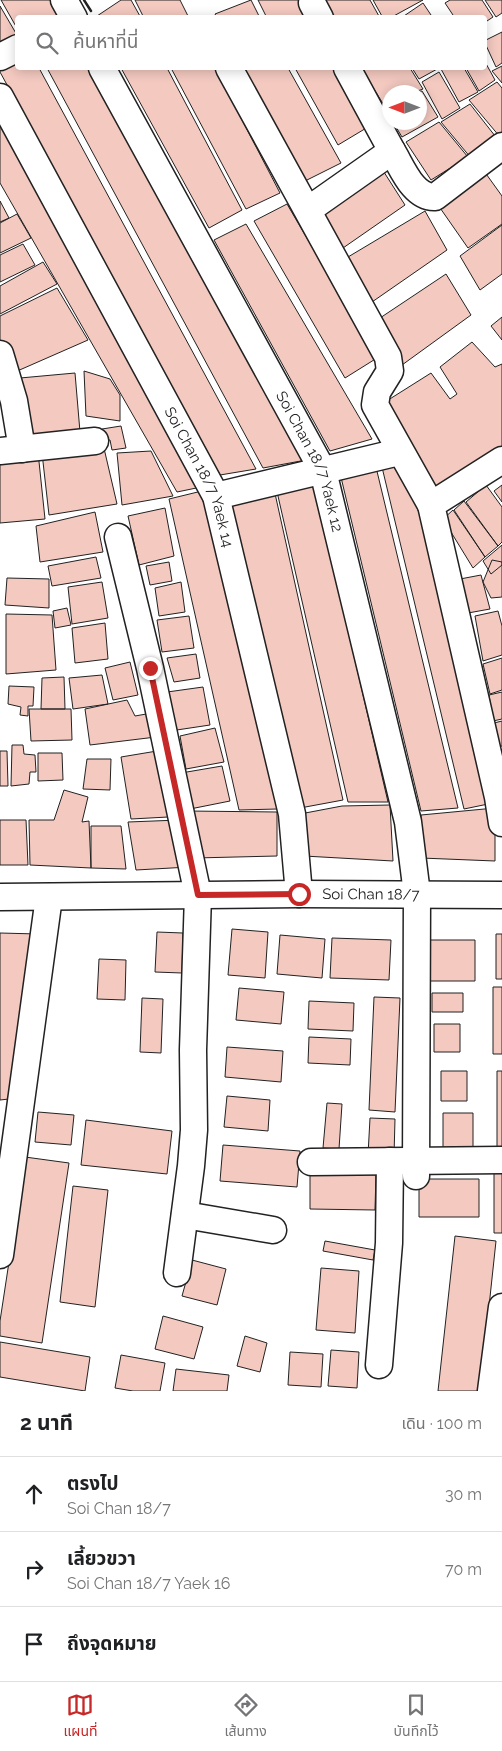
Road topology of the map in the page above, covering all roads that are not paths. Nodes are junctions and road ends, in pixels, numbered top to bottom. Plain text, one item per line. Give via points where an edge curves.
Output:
1 (64, 0) edge
2 (73, 15) edge
3 (15, 50) edge
4 (0, 57) edge
5 (103, 70) edge
6 (230, 70) edge
7 (348, 70) edge
8 (0, 97) edge
9 (392, 152) junction
10 (498, 158) edge
11 (308, 210) junction
12 (0, 354) edge
13 (94, 442) dead end
14 (11, 450) edge
15 (399, 452) junction
16 (502, 460) edge
17 (323, 471) junction
18 (216, 496) junction
19 (432, 505) junction
20 (118, 537) dead end
21 (502, 823) edge
22 (299, 894) junction
23 (417, 894) junction
24 (198, 895) junction
25 (502, 895) edge
26 (49, 896) junction
27 (0, 897) edge
28 (502, 1160) edge
29 (390, 1161) junction
30 (311, 1162) dead end
31 (6, 1167) edge
32 (416, 1168) junction
33 (185, 1215) junction
34 (274, 1230) dead end
35 (0, 1255) edge
36 (177, 1273) dead end
37 (502, 1307) edge
38 (379, 1365) dead end
39 (491, 1391) edge

1 - 2 street
3 - 4 street
5 - 17 street, Soi Chan 18/7 Yaek 12
6 - 11 street
7 - 9 street
8 - 18 street, Soi Chan 18/7 Yaek 14
9 - 10 street via 417,190 430,197
9 - 11 street
11 - 15 street via 388,357 390,371 377,392 374,405
12 - 14 street via 14,401
13 - 14 street
15 - 17 street
15 - 19 street
16 - 19 street
17 - 18 street
17 - 23 street, Soi Chan 18/7 Yaek 12 via 404,802
18 - 22 street, Soi Chan 18/7 Yaek 14 via 292,814
19 - 21 street
20 - 24 street via 150,668
22 - 23 street, Soi Chan 18/7
22 - 24 street, Soi Chan 18/7
23 - 25 street, Soi Chan 18/7
23 - 32 street, Soi Chan 18/7 Yaek 12
24 - 26 street, Soi Chan 18/7
24 - 33 street via 194,1130
26 - 27 street, Soi Chan 18/7
26 - 31 street
28 - 32 street
29 - 30 street
29 - 32 street
29 - 38 street via 389,1243
31 - 35 street
33 - 34 street
33 - 36 street
37 - 39 street

